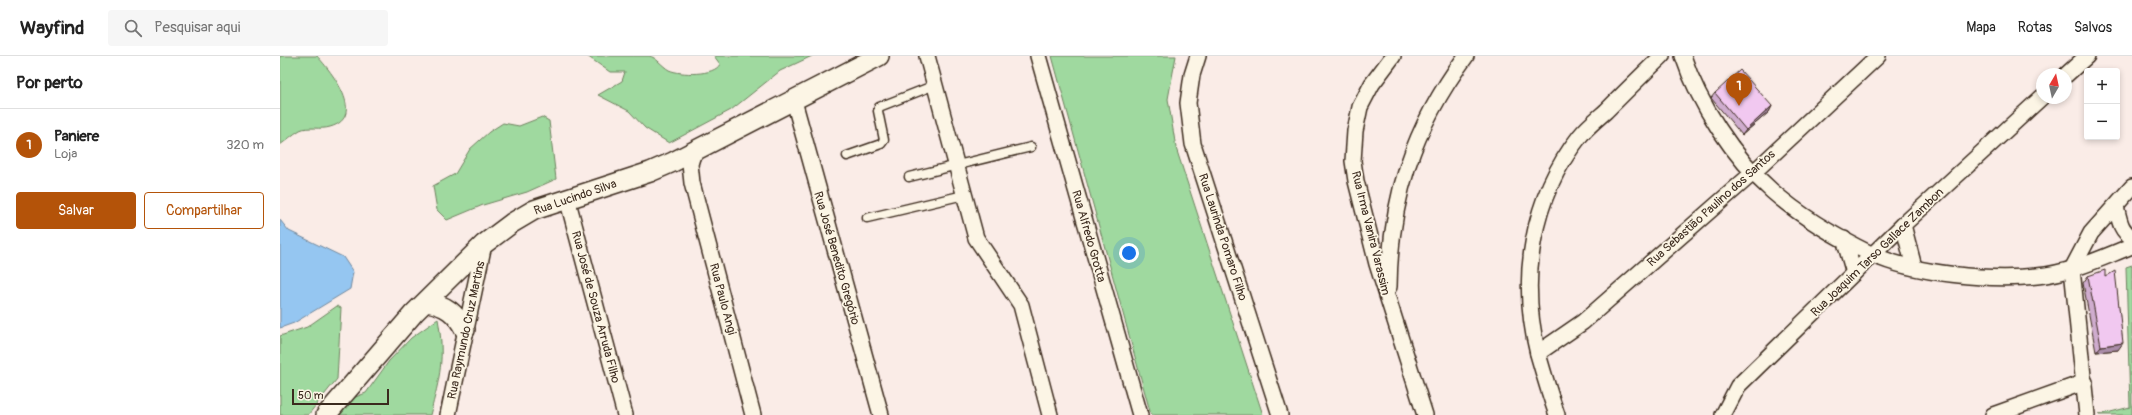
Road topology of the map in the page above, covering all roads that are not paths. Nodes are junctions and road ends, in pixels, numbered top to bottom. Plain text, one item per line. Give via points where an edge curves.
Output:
1 (879, 56) edge
2 (927, 56) edge
3 (1038, 56) edge
4 (1198, 56) edge
5 (1393, 56) edge
6 (1466, 56) edge
7 (1662, 56) edge
8 (1683, 56) edge
9 (1878, 56) edge
10 (2087, 56) edge
11 (2072, 70) edge
12 (934, 85) junction
13 (794, 101) junction
14 (2036, 102) edge
15 (1031, 147) dead end
16 (694, 151) junction
17 (847, 156) dead end
18 (673, 162) junction
19 (956, 166) junction
20 (1754, 172) junction
21 (910, 177) dead end
22 (692, 183) junction
23 (2132, 187) edge
24 (964, 195) junction
25 (567, 198) junction
26 (2116, 206) junction
27 (867, 218) dead end
28 (1902, 225) junction
29 (2132, 237) edge
30 (1844, 239) junction
31 (484, 244) junction
32 (2132, 246) edge
33 (1872, 254) junction
34 (1914, 267) junction
35 (2072, 269) junction
36 (1854, 273) junction
37 (427, 302) junction
38 (1389, 302) junction
39 (465, 330) junction
40 (1538, 353) junction
41 (2085, 382) junction
42 (326, 415) edge
43 (448, 415) edge
44 (625, 415) edge
45 (753, 415) edge
46 (881, 415) edge
47 (1050, 415) edge
48 (1140, 415) edge
49 (1280, 415) edge
50 (1425, 415) edge
51 (1556, 415) edge
52 (1723, 415) edge
53 (1993, 415) edge
54 (2087, 415) edge

1 - 13 street, Rua Lucindo Silva
2 - 12 street
3 - 48 street, Rua Alfredo Grotta
4 - 49 street, Rua Laurinda Pomaro Filho via 1188,103 1193,144
5 - 38 street, Rua Irma Vanira Varassim via 1372,84 1360,107 1353,161
6 - 38 street via 1444,86 1422,128 1405,169 1392,232
7 - 40 street via 1580,136 1545,196 1534,231 1529,266 1530,301
8 - 20 street via 1690,76 1718,129
9 - 20 street, Rua Sebastião Paulino dos Santos
10 - 11 street
12 - 17 lane via 879,107 884,140 881,144
12 - 19 street
13 - 16 street, Rua Lucindo Silva
13 - 46 street, Rua José Benedito Gregório
14 - 28 street, Rua Joaquim Tarso Gallace Zambon
15 - 19 lane
16 - 18 street, Rua Lucindo Silva
16 - 22 street, Rua Paulo Angi via 690,164
18 - 22 street, Rua Paulo Angi via 687,174
18 - 25 street, Rua Lucindo Silva via 650,172
19 - 21 lane
19 - 24 street
20 - 30 street via 1772,191
20 - 40 street, Rua Sebastião Paulino dos Santos via 1583,322
22 - 45 street, Rua Paulo Angi
23 - 26 street
24 - 27 lane
24 - 47 street via 976,238 1021,305
25 - 31 street, Rua Lucindo Silva via 534,210
25 - 44 street, Rua José de Souza Arruda Filho
26 - 29 street via 2121,226 2127,235
26 - 35 street via 2091,234
28 - 33 street, Rua Joaquim Tarso Gallace Zambon
28 - 34 street
30 - 33 street
30 - 36 street
31 - 37 street, Rua Lucindo Silva
31 - 39 street, Rua Raymundo Cruz Martins
32 - 35 street
33 - 34 street
33 - 36 street, Rua Joaquim Tarso Gallace Zambon
34 - 35 street via 1986,278 2038,276
35 - 41 street
36 - 52 street, Rua Joaquim Tarso Gallace Zambon via 1738,386
37 - 39 street via 439,304 450,310
37 - 42 street, Rua Lucindo Silva via 414,313
38 - 50 street, Rua Irma Vanira Varassim
39 - 43 street, Rua Raymundo Cruz Martins
40 - 51 street
41 - 53 street
41 - 54 street

